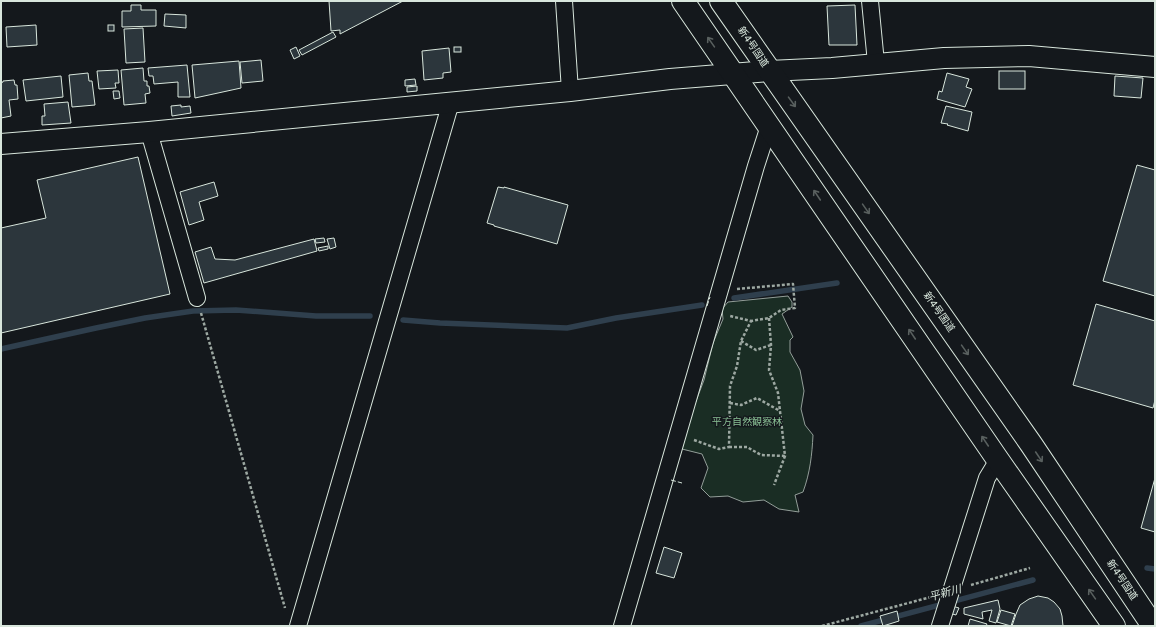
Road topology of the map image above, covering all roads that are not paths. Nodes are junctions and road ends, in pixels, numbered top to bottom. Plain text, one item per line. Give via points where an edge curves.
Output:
1 (564, 1) edge
2 (684, 1) edge
3 (721, 1) edge
4 (870, 1) edge
5 (876, 63) junction
6 (1155, 67) edge
7 (769, 71) junction
8 (734, 74) junction
9 (570, 91) junction
10 (451, 102) junction
11 (770, 126) junction
12 (149, 132) junction
13 (1, 144) edge
14 (197, 298) road end
15 (998, 460) junction
16 (941, 621) edge
17 (298, 626) edge
18 (622, 626) edge
19 (1114, 626) edge
20 (1153, 626) edge

1 - 9 street
8 -> 2 highway
3 - 7 highway, 新4号国道
4 - 5 street
5 - 6 street via 1029,56
5 - 7 street
7 - 8 street
7 -> 20 highway, 新4号国道 via 1031,444
8 - 9 street
8 - 11 highway
9 - 10 street
10 - 12 street
10 - 17 street
15 -> 11 highway
11 - 18 street via 756,166
12 - 13 street
12 - 14 street
15 - 16 street via 987,478
19 -> 15 highway

